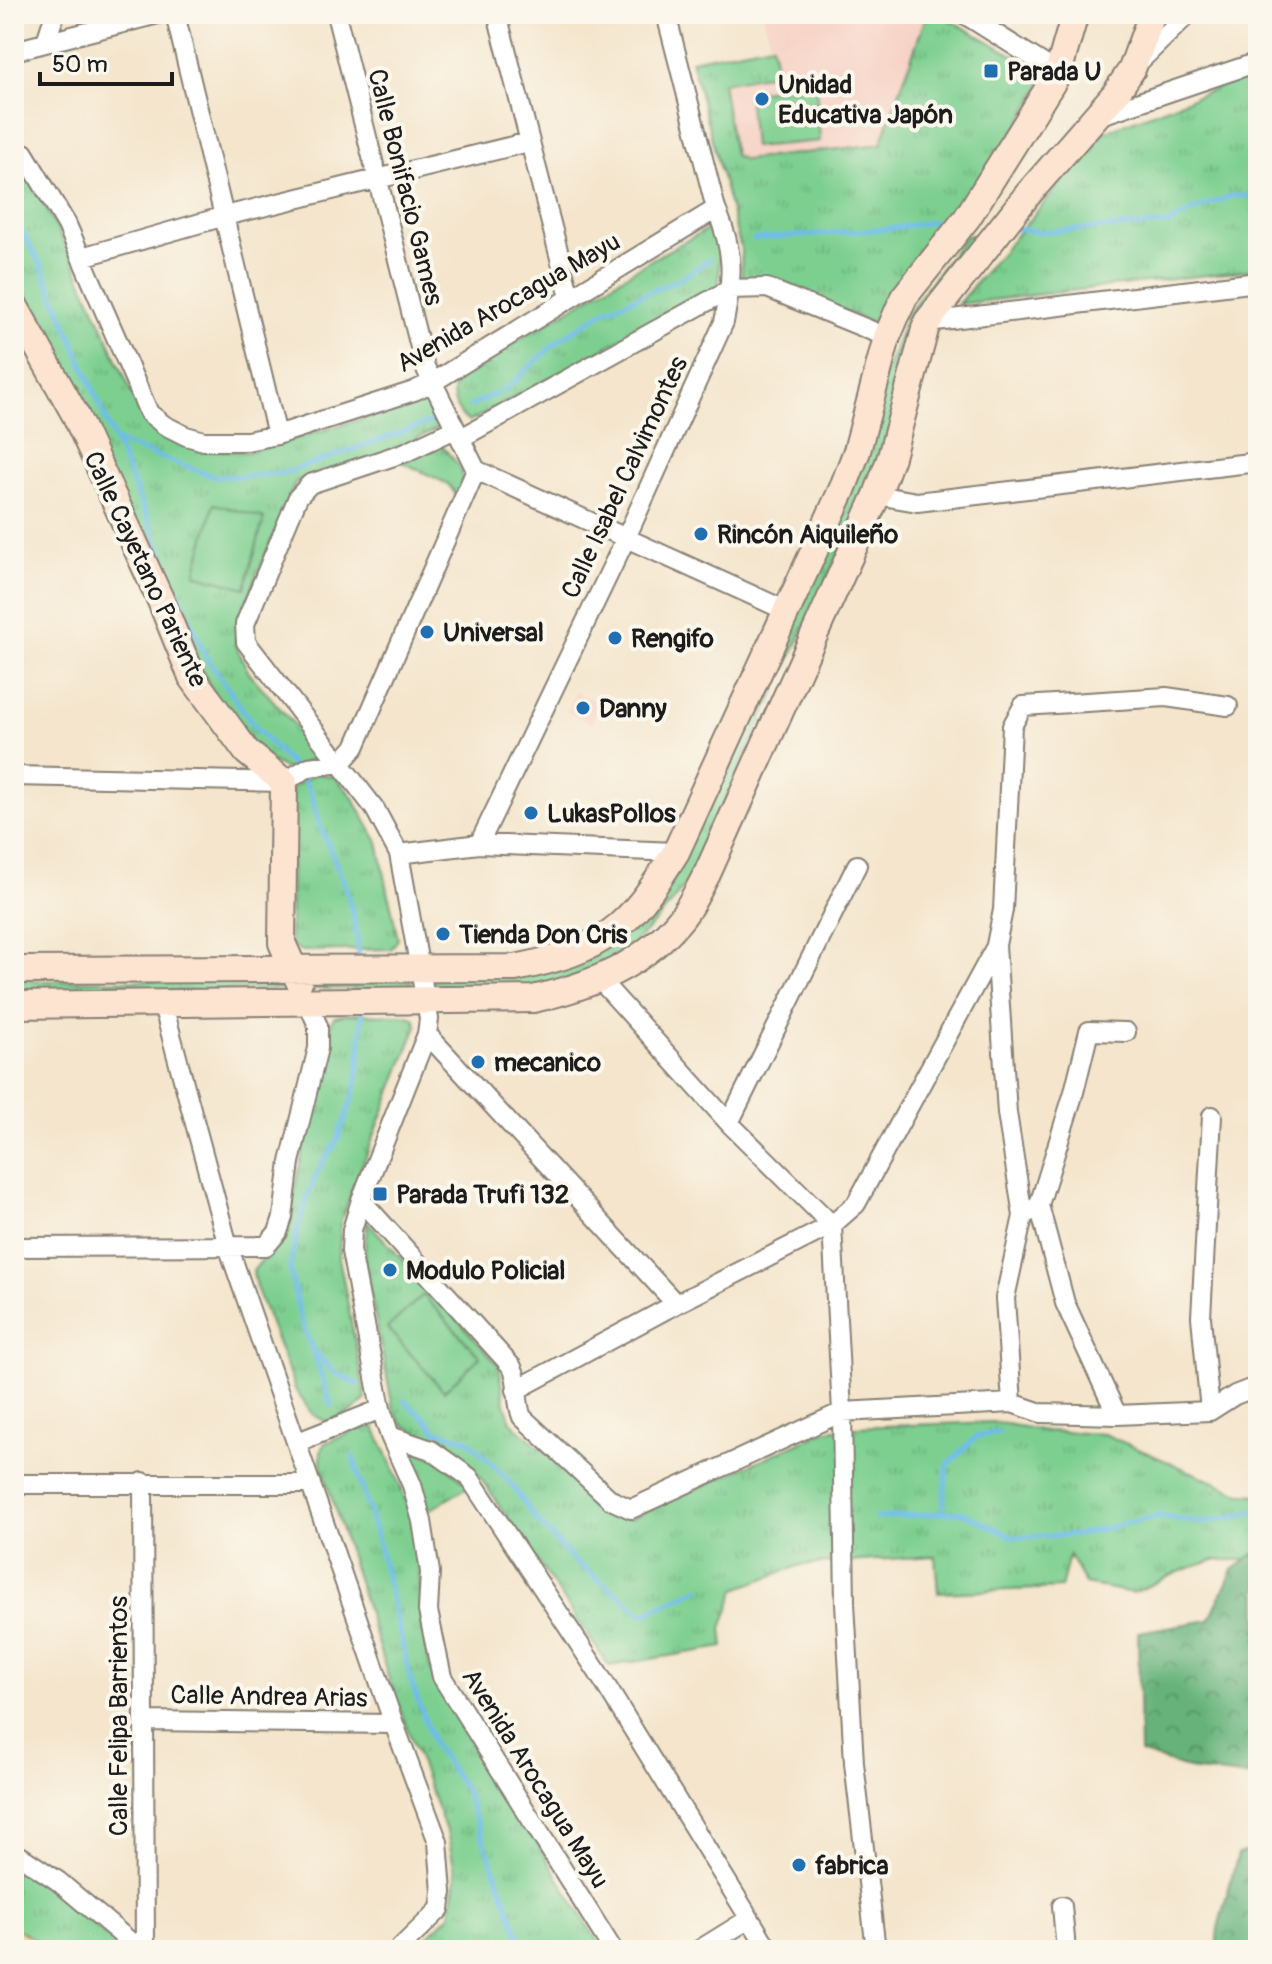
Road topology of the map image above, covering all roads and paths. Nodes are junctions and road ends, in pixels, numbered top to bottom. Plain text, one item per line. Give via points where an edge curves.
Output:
1 (55, 14) edge
2 (158, 14) edge
3 (175, 14) edge
4 (336, 14) edge
5 (497, 14) edge
6 (666, 14) edge
7 (964, 14) edge
8 (1075, 14) edge
9 (1152, 14) edge
10 (1188, 14) edge
11 (46, 41) junction
12 (14, 51) edge
13 (1258, 62) edge
14 (1132, 69) junction
15 (1058, 73) junction
16 (1097, 117) junction
17 (529, 142) junction
18 (14, 157) edge
19 (997, 171) junction
20 (376, 179) junction
21 (1029, 193) junction
22 (716, 209) junction
23 (225, 216) junction
24 (82, 257) junction
25 (1258, 282) edge
26 (730, 289) junction
27 (570, 297) junction
28 (14, 305) edge
29 (927, 322) junction
30 (887, 337) junction
31 (433, 382) junction
32 (458, 434) junction
33 (277, 435) junction
34 (1258, 462) edge
35 (476, 470) junction
36 (877, 495) junction
37 (625, 540) junction
38 (787, 611) junction
39 (1228, 706) dead end
40 (341, 763) junction
41 (14, 776) edge
42 (284, 782) junction
43 (479, 844) junction
44 (676, 852) junction
45 (399, 854) junction
46 (857, 865) dead end
47 (996, 945) junction
48 (294, 968) junction
49 (420, 969) junction
50 (14, 970) edge
51 (600, 980) junction
52 (427, 1000) junction
53 (308, 1003) junction
54 (14, 1005) edge
55 (163, 1005) junction
56 (1126, 1032) dead end
57 (427, 1034) junction
58 (1212, 1116) dead end
59 (729, 1123) junction
60 (361, 1200) junction
61 (1039, 1205) junction
62 (1023, 1216) junction
63 (832, 1225) junction
64 (228, 1246) junction
65 (14, 1247) edge
66 (676, 1304) junction
67 (1258, 1386) edge
68 (516, 1390) junction
69 (1012, 1403) junction
70 (381, 1409) junction
71 (1210, 1411) junction
72 (842, 1412) junction
73 (1117, 1415) junction
74 (390, 1436) junction
75 (298, 1442) junction
76 (143, 1482) junction
77 (14, 1484) edge
78 (311, 1484) junction
79 (144, 1721) junction
80 (394, 1724) junction
81 (14, 1852) edge
82 (1062, 1906) dead end
83 (749, 1919) junction
84 (142, 1950) edge
85 (398, 1950) edge
86 (613, 1950) edge
87 (699, 1950) edge
88 (769, 1950) edge
89 (876, 1950) edge
90 (1066, 1950) edge

1 - 11 street
2 - 11 street
3 - 23 street
4 - 20 street, Calle Bonifacio Games
5 - 17 street
6 - 22 street, Calle Isabel Calvimontes
7 - 15 street
8 - 15 street
9 - 14 street
10 - 14 street
11 - 12 street
13 - 16 street
14 - 16 street
15 - 19 street
16 - 21 street
17 - 20 street
17 - 27 street
18 - 24 street, Avenida Arocagua Mayu via 24,153
19 - 21 street
19 - 30 street via 904,297
20 - 23 street
20 - 31 street, Calle Bonifacio Games
21 - 29 street
22 - 26 street, Calle Isabel Calvimontes via 728,237
22 - 27 street, Avenida Arocagua Mayu
23 - 24 street
23 - 33 street
24 - 33 street, Avenida Arocagua Mayu via 149,413 204,441
25 - 29 street
26 - 30 street via 767,288
26 - 32 street, Avenida Arocagua Mayu
26 - 37 street, Calle Isabel Calvimontes via 724,322
27 - 31 street, Avenida Arocagua Mayu
28 - 42 street, Calle Cayetano Pariente via 76,416 192,677 247,752
29 - 36 street
30 - 38 street via 857,451
31 - 32 street, Calle Bonifacio Games
31 - 33 street, Avenida Arocagua Mayu
32 - 35 street, Calle Bonifacio Games
32 - 40 street, Avenida Arocagua Mayu via 310,484 298,497 245,624 246,642
34 - 36 street via 917,502
35 - 37 street
35 - 40 street via 355,747
36 - 51 street via 707,874 682,916 643,955
37 - 38 street
37 - 43 street, Calle Isabel Calvimontes
38 - 44 street
39 - 47 street via 1166,697 1023,706 1012,726 1003,910
40 - 42 street via 309,767
40 - 45 street, Avenida Arocagua Mayu
41 - 42 street
42 - 48 street via 282,943
43 - 44 street
43 - 45 street
44 - 49 street via 631,916 602,940 560,959 515,968
45 - 49 street, Avenida Arocagua Mayu
46 - 59 street
47 - 62 street via 1007,1113
47 - 63 street via 856,1204
48 - 49 street
48 - 50 street
48 - 53 street
49 - 52 street, Avenida Arocagua Mayu
51 - 52 street via 533,999
51 - 59 street
52 - 53 street
52 - 57 street, Avenida Arocagua Mayu
53 - 55 street
53 - 64 street via 318,1026 318,1048 290,1162 283,1217 266,1246
54 - 55 street
55 - 64 street
56 - 61 street via 1089,1031
57 - 60 street, Avenida Arocagua Mayu
57 - 66 street
58 - 71 street via 1201,1317
59 - 63 street
60 - 68 street via 512,1367
60 - 70 street, Avenida Arocagua Mayu via 351,1251
61 - 62 street
61 - 73 street via 1065,1303
62 - 69 street via 1005,1298
63 - 66 street
63 - 72 street
64 - 65 street
64 - 75 street
66 - 68 street
67 - 71 street
68 - 72 street via 522,1417 611,1500 631,1509
69 - 72 street
69 - 73 street via 1041,1413
70 - 74 street, Avenida Arocagua Mayu
70 - 75 street
71 - 73 street
72 - 89 street via 854,1763
74 - 83 street via 431,1450 469,1477 597,1671
74 - 86 street, Avenida Arocagua Mayu via 422,1521 430,1572 428,1611 442,1677
75 - 78 street
76 - 77 street
76 - 78 street
76 - 79 street, Calle Felipa Barrientos
78 - 80 street
79 - 80 street, Calle Andrea Arias
79 - 84 street, Calle Felipa Barrientos
80 - 85 street via 438,1842 442,1892 440,1909
81 - 84 street
82 - 90 street
83 - 87 street
83 - 88 street

